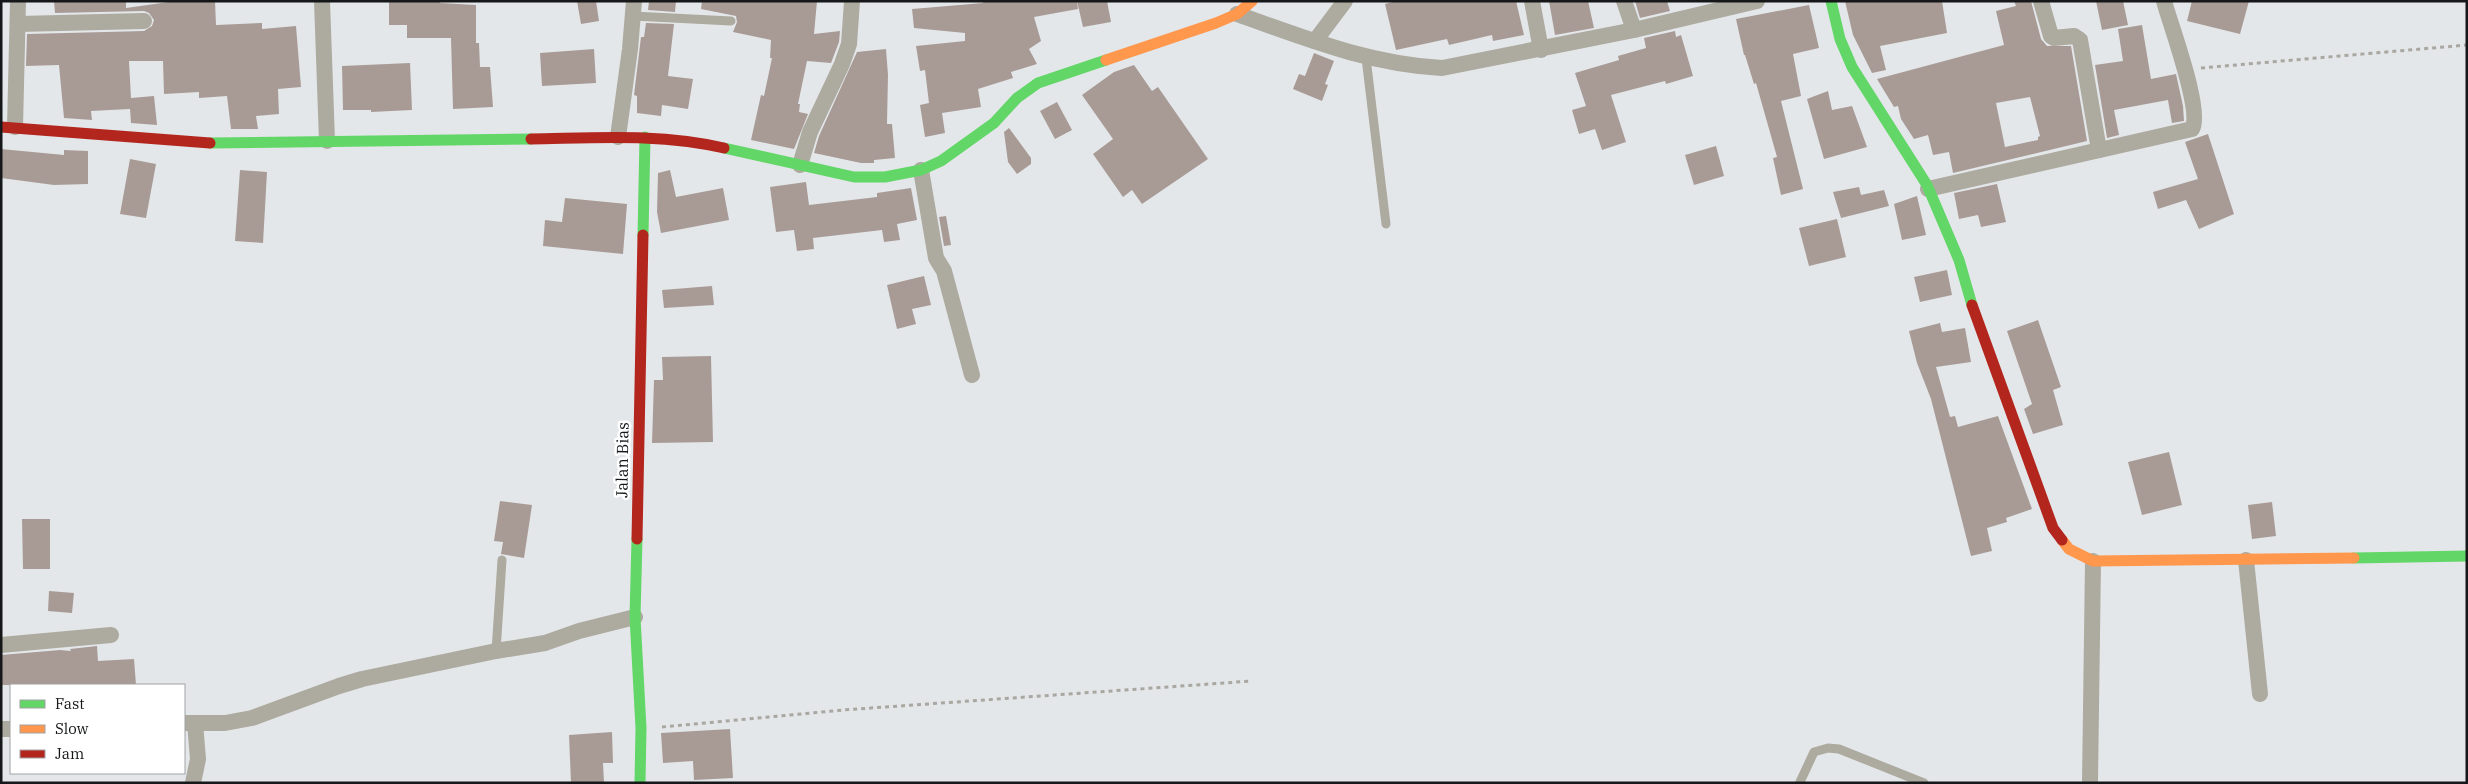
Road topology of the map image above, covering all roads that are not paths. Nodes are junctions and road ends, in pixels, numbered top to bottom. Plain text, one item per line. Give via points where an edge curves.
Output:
1 (18, 1) edge
2 (322, 1) edge
3 (852, 1) edge
4 (1252, 1) edge
5 (1345, 1) edge
6 (1532, 1) edge
7 (1624, 1) edge
8 (1757, 1) edge
9 (1831, 1) edge
10 (2041, 1) edge
11 (2164, 1) edge
12 (1735, 4) edge
13 (633, 9) edge
14 (1237, 14) junction
15 (144, 21) dead end
16 (731, 21) dead end
17 (18, 24) junction
18 (1634, 30) junction
19 (1315, 41) junction
20 (1541, 50) junction
21 (1366, 58) junction
22 (8, 127) edge
23 (618, 136) junction
24 (644, 137) junction
25 (327, 141) junction
26 (2099, 150) junction
27 (800, 165) junction
28 (921, 170) junction
29 (1928, 190) junction
30 (1386, 224) dead end
31 (972, 375) dead end
32 (2467, 556) edge
33 (502, 560) dead end
34 (2246, 560) junction
35 (2093, 561) junction
36 (635, 617) junction
37 (111, 635) dead end
38 (1, 645) edge
39 (496, 651) junction
40 (2260, 694) dead end
41 (190, 723) edge
42 (1800, 782) dead end
43 (193, 783) edge
44 (640, 783) edge
45 (1924, 783) edge
46 (2090, 783) edge

1 - 17 street
2 - 25 street
3 - 27 street via 849,44 810,132
4 - 14 street
5 - 19 street
6 - 20 street
7 - 18 street
8 - 12 street
9 - 29 street via 1840,39 1852,67
10 - 26 street via 2051,36 2074,36 2080,40
11 - 26 street via 2186,69 2195,119 2192,129
12 - 18 street
13 - 16 lane
13 - 23 street
14 - 19 street
14 - 28 street via 1038,83 1017,98 994,123 941,161
15 - 17 street
17 - 22 street
18 - 20 street
19 - 21 street
20 - 21 street via 1442,68
21 - 30 lane
22 - 25 street via 216,143
23 - 24 street
23 - 25 street
24 - 27 street via 698,142
24 - 36 street, Jalan Bias
26 - 29 street
27 - 28 street via 854,177
28 - 31 street via 936,258 945,274
29 - 35 street via 1959,260 1972,307 2052,528 2069,549
32 - 34 street
33 - 39 lane
34 - 35 street
34 - 40 street
35 - 46 street
36 - 39 street via 545,643
36 - 44 street, Jalan Bias via 641,728
37 - 38 street
39 - 41 street via 347,684 252,718 224,723
41 - 43 street via 198,759
42 - 45 lane via 1814,752 1828,748 1839,749

